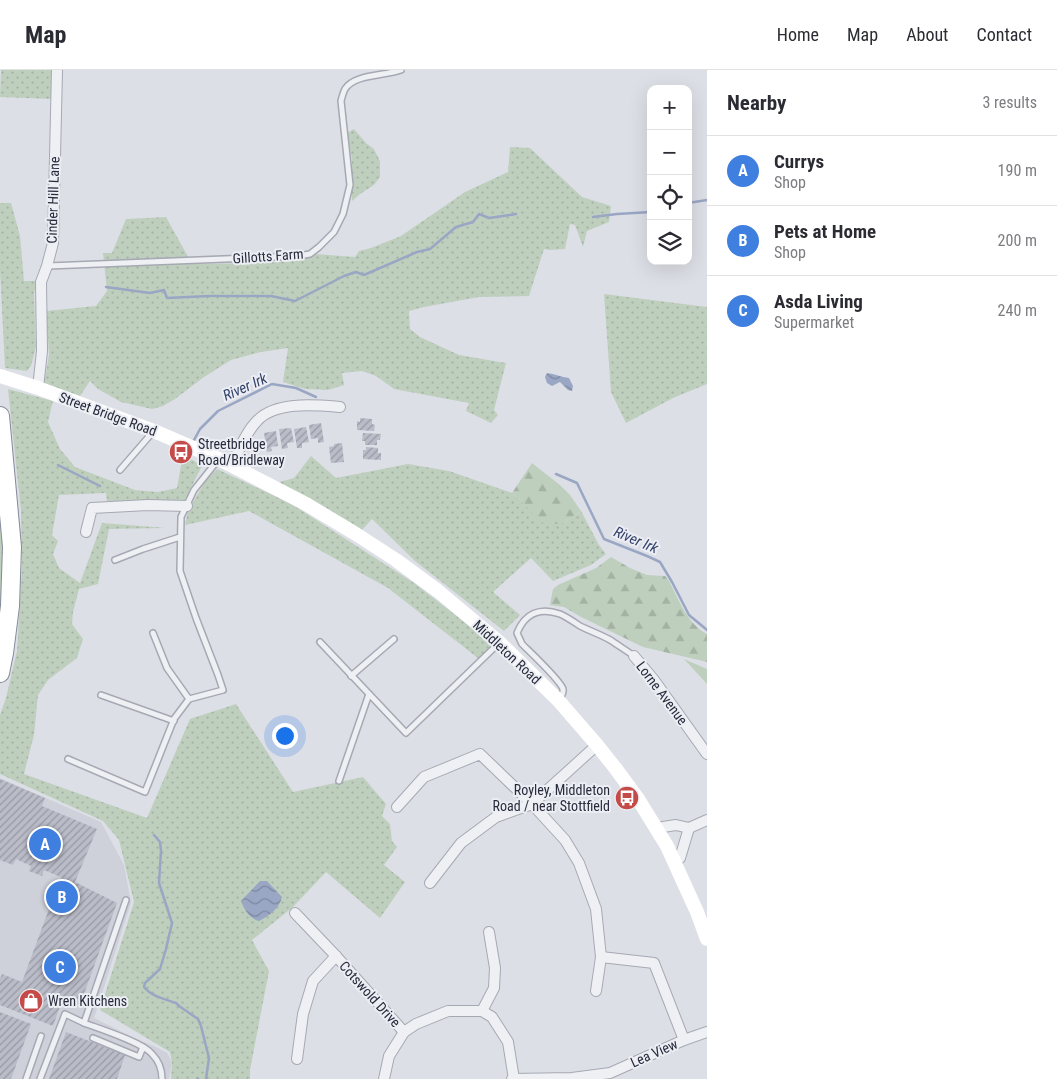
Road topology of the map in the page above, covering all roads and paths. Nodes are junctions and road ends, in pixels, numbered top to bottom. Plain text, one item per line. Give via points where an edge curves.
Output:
1 (57, 70) edge
2 (401, 70) edge
3 (47, 266) junction
4 (0, 376) edge
5 (38, 388) junction
6 (340, 407) dead end
7 (0, 416) edge
8 (1, 426) edge
9 (154, 430) junction
10 (221, 461) junction
11 (120, 470) dead end
12 (186, 506) junction
13 (86, 532) dead end
14 (180, 537) junction
15 (115, 560) dead end
16 (154, 633) dead end
17 (394, 639) dead end
18 (320, 642) dead end
19 (500, 642) junction
20 (634, 656) joint
21 (0, 673) edge
22 (351, 676) junction
23 (369, 694) junction
24 (101, 695) dead end
25 (189, 699) junction
26 (558, 700) junction
27 (174, 720) junction
28 (597, 744) junction
29 (707, 754) edge
30 (68, 759) dead end
31 (339, 781) dead end
32 (532, 804) junction
33 (397, 807) dead end
34 (707, 820) edge
35 (689, 828) junction
36 (658, 830) junction
37 (675, 862) junction
38 (430, 882) dead end
39 (126, 900) dead end
40 (295, 913) dead end
41 (489, 932) dead end
42 (707, 940) edge
43 (336, 956) junction
44 (601, 957) junction
45 (596, 991) dead end
46 (482, 1011) junction
47 (84, 1023) junction
48 (404, 1032) junction
49 (707, 1032) edge
50 (42, 1036) dead end
51 (93, 1038) dead end
52 (684, 1040) junction
53 (143, 1047) junction
54 (297, 1059) dead end
55 (26, 1079) edge
56 (40, 1079) edge
57 (162, 1079) edge
58 (384, 1079) edge
59 (513, 1079) edge

1 - 3 street, Cinder Hill Lane via 53,244
2 - 3 lane, Gillotts Farm via 358,79 345,88 341,101 350,185 343,214 334,232 310,254
3 - 5 street, Cinder Hill Lane via 41,282 42,351
4 - 5 main road, Street Bridge Road
5 - 9 main road, Street Bridge Road
6 - 10 street via 297,406 264,415
7 - 8 highway
8 - 21 highway via 12,547 10,606
9 - 10 main road, Street Bridge Road
9 - 11 lane
10 - 12 lane via 194,490
10 - 19 main road, Middleton Road via 306,504 376,547 438,591
12 - 13 street via 92,508
12 - 14 lane via 181,517
14 - 15 lane
14 - 25 lane via 180,571 223,690
16 - 25 lane via 167,668
17 - 22 lane
18 - 22 lane
19 - 23 lane via 406,733
19 - 26 main road, Middleton Road
20 - 26 lane via 561,614 545,611 528,616 517,634 563,690
20 - 29 street, Lorne Avenue
22 - 23 lane
23 - 31 lane
24 - 27 lane
25 - 27 lane
26 - 28 main road, Middleton Road
27 - 30 lane via 145,792
28 - 32 street
28 - 36 main road, Middleton Road
32 - 33 street via 480,754 424,777
32 - 38 street via 496,817 462,844
32 - 44 street via 565,840 579,863 596,909
34 - 35 street
35 - 36 street via 676,825
35 - 37 street via 680,858
36 - 37 main road, Middleton Road
37 - 42 main road, Middleton Road
39 - 47 lane
40 - 43 street, Cotswold Drive
41 - 46 street via 495,968 494,988
43 - 48 street, Cotswold Drive
43 - 54 street, Cotswold Drive via 312,982 303,1014
44 - 45 street
44 - 52 street via 654,963
46 - 48 street via 448,1011
46 - 59 street via 492,1017 508,1042
47 - 53 lane
47 - 56 lane via 65,1014
48 - 58 street via 389,1056
49 - 52 street, Lea View
50 - 55 lane
51 - 53 lane via 140,1057
52 - 59 street, Lea View via 610,1073 572,1078
53 - 57 lane via 159,1064

